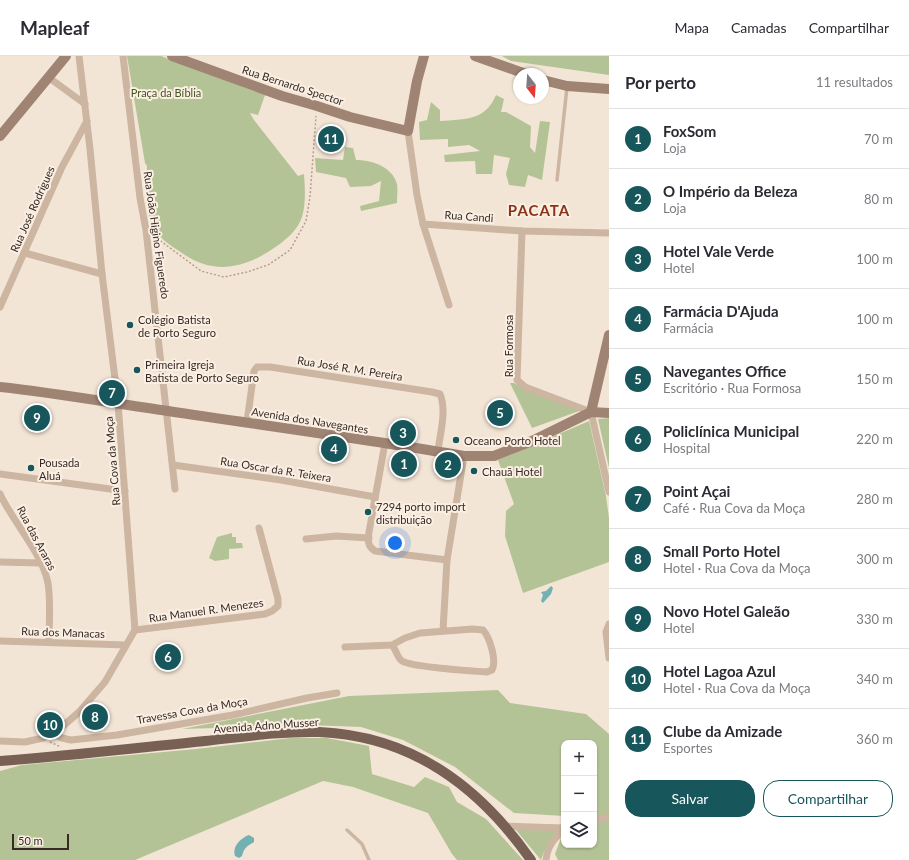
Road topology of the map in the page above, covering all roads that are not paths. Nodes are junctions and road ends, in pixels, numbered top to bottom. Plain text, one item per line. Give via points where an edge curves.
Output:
1 (66, 56) edge
2 (78, 56) edge
3 (123, 56) edge
4 (172, 56) edge
5 (424, 56) edge
6 (476, 56) edge
7 (513, 69) edge
8 (48, 77) junction
9 (549, 82) edge
10 (567, 86) junction
11 (609, 89) edge
12 (85, 104) junction
13 (87, 121) junction
14 (408, 131) junction
15 (0, 136) edge
16 (557, 180) dead end
17 (423, 224) junction
18 (522, 231) junction
19 (609, 233) edge
20 (25, 253) junction
21 (102, 274) junction
22 (449, 305) dead end
23 (0, 307) edge
24 (608, 342) edge
25 (0, 387) edge
26 (118, 403) junction
27 (167, 411) junction
28 (592, 412) junction
29 (609, 413) edge
30 (246, 422) junction
31 (385, 443) junction
32 (438, 451) junction
33 (464, 456) junction
34 (173, 465) junction
35 (0, 474) edge
36 (175, 489) dead end
37 (125, 491) junction
38 (609, 492) edge
39 (0, 494) edge
40 (375, 497) junction
41 (259, 528) dead end
42 (368, 538) junction
43 (306, 539) dead end
44 (447, 560) junction
45 (0, 562) edge
46 (40, 563) junction
47 (609, 624) edge
48 (135, 630) junction
49 (443, 631) junction
50 (0, 641) edge
51 (49, 642) junction
52 (126, 645) junction
53 (392, 645) junction
54 (345, 647) dead end
55 (609, 658) edge
56 (337, 693) dead end
57 (52, 733) junction
58 (0, 741) edge
59 (30, 759) junction
60 (0, 761) edge
61 (0, 766) edge
62 (609, 817) edge
63 (597, 820) edge
64 (504, 826) junction
65 (561, 829) edge
66 (347, 830) dead end
67 (561, 832) edge
68 (369, 860) edge
69 (531, 860) edge
70 (546, 860) edge

1 - 8 main road
2 - 12 street, Rua Cova da Moça
3 - 27 street, Rua João Higino Figueredo
4 - 14 main road, Rua Bernardo Spector via 282,96 350,117
5 - 14 main road
6 - 7 main road
8 - 12 street
8 - 15 main road
9 - 10 main road
10 - 11 main road
10 - 16 lane
12 - 13 street, Rua Cova da Moça
13 - 20 street, Rua José Rodrigues via 62,167
13 - 21 street, Rua Cova da Moça
14 - 17 street
17 - 18 street, Rua Candi
17 - 22 street
18 - 19 street, Rua Candi
18 - 28 street, Rua Formosa via 517,380 525,387
20 - 21 street
20 - 23 street, Rua José Rodrigues
21 - 26 street, Rua Cova da Moça
24 - 28 main road
25 - 26 main road, Avenida dos Navegantes
26 - 27 main road, Avenida dos Navegantes
26 - 37 street, Rua Cova da Moça
27 - 30 main road, Avenida dos Navegantes
27 - 34 street, Rua João Higino Figueredo
28 - 29 main road, Avenida dos Navegantes
28 - 33 main road, Avenida dos Navegantes via 506,452 494,456
28 - 38 street
30 - 31 main road, Avenida dos Navegantes
30 - 32 street, Rua José R. M. Pereira via 254,371 256,367 270,367 440,394 443,410
31 - 32 main road, Avenida dos Navegantes
31 - 40 street
32 - 33 main road, Avenida dos Navegantes
33 - 44 street
34 - 36 street, Rua João Higino Figueredo
34 - 40 street, Rua Oscar da R. Teixera via 281,480
35 - 37 street
37 - 48 street, Rua Cova da Moça
39 - 46 street, Rua das Araras
40 - 42 street
41 - 48 street, Rua Manuel R. Menezes via 278,598 278,606 272,611 265,614
42 - 43 street via 336,536
42 - 44 street via 370,547 375,551
44 - 49 street
45 - 46 street
46 - 51 street, Rua das Araras via 48,583
47 - 55 street via 606,632
48 - 52 street
49 - 53 street via 420,633
49 - 53 street via 483,630 491,645 494,663 492,670 484,672 406,663 400,659
50 - 51 street, Rua dos Manacas
51 - 52 street, Rua dos Manacas
52 - 57 street via 105,682 92,698
53 - 54 street
56 - 57 street, Travessa Cova da Moça via 233,715 117,735 71,740
57 - 58 street via 25,742
59 - 60 main road, Avenida Adno Musser
59 - 61 main road, Avenida Adno Musser
59 - 64 main road, Avenida Adno Musser via 261,735 319,732 348,735 401,749 431,763 464,786
62 - 63 street
64 - 65 street
64 - 69 main road, Avenida Adno Musser
66 - 68 lane via 362,844
67 - 70 street via 549,846

